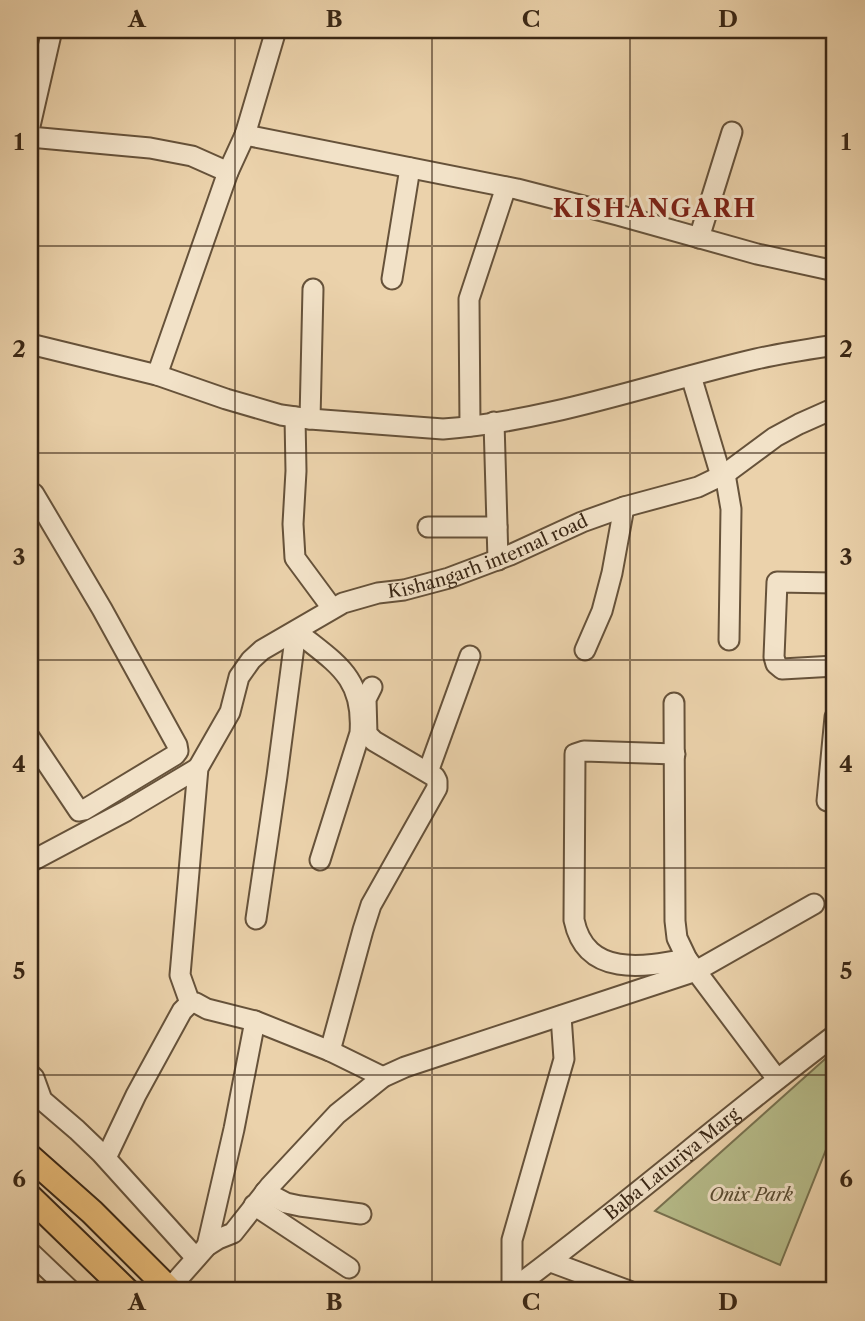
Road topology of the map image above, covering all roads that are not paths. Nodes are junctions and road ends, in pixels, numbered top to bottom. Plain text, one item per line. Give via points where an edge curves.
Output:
1 (52, 30) edge
2 (275, 30) edge
3 (30, 126) edge
4 (732, 132) dead end
5 (245, 135) junction
6 (30, 137) edge
7 (410, 168) junction
8 (228, 172) junction
9 (506, 187) junction
10 (699, 238) junction
11 (835, 271) edge
12 (392, 279) dead end
13 (313, 289) dead end
14 (30, 344) edge
15 (835, 345) edge
16 (157, 375) junction
17 (691, 376) junction
18 (835, 408) edge
19 (302, 418) junction
20 (494, 422) junction
21 (470, 426) junction
22 (723, 475) junction
23 (38, 501) dead end
24 (624, 507) junction
25 (428, 527) dead end
26 (497, 527) junction
27 (498, 560) junction
28 (835, 583) edge
29 (332, 608) junction
30 (296, 631) junction
31 (729, 640) dead end
32 (585, 650) dead end
33 (470, 656) dead end
34 (835, 666) edge
35 (786, 677) dead end
36 (835, 682) edge
37 (372, 687) dead end
38 (674, 703) dead end
39 (835, 717) edge
40 (30, 738) edge
41 (675, 754) junction
42 (198, 768) junction
43 (428, 772) junction
44 (827, 801) dead end
45 (320, 860) dead end
46 (30, 862) edge
47 (814, 904) dead end
48 (256, 919) dead end
49 (692, 965) junction
50 (190, 1003) junction
51 (561, 1016) junction
52 (255, 1021) junction
53 (835, 1035) edge
54 (330, 1051) junction
55 (30, 1074) edge
56 (383, 1077) junction
57 (778, 1079) junction
58 (30, 1157) edge
59 (106, 1158) junction
60 (30, 1198) edge
61 (260, 1198) junction
62 (361, 1214) dead end
63 (30, 1252) edge
64 (202, 1252) junction
65 (551, 1262) junction
66 (349, 1268) dead end
67 (170, 1290) edge
68 (71, 1291) edge
69 (127, 1291) edge
70 (511, 1291) edge
71 (629, 1291) edge

1 - 3 street
2 - 5 street
4 - 10 street
5 - 7 street
5 - 8 street
6 - 8 street via 150,148 192,156
7 - 9 street
7 - 12 street
8 - 16 street
9 - 10 street
9 - 21 street via 469,299
10 - 11 street
13 - 19 street
14 - 16 street
15 - 17 street
16 - 19 street via 252,407
17 - 20 street
17 - 22 street
18 - 22 street, Kishangarh internal road via 775,437
19 - 21 street via 443,429
19 - 29 street via 293,524 295,558
20 - 21 street
20 - 26 street
22 - 24 street, Kishangarh internal road via 698,487
22 - 31 street via 731,509
23 - 40 street via 178,751 79,811
24 - 27 street, Kishangarh internal road
24 - 32 street via 602,611
25 - 26 street
26 - 27 street
27 - 29 street, Kishangarh internal road via 449,578
28 - 34 street via 777,582 774,657 782,669
29 - 30 street, Kishangarh internal road
30 - 42 street, Kishangarh internal road via 251,660 239,677 230,712
30 - 45 street via 344,670 352,681 361,717
30 - 48 street
33 - 43 street
35 - 36 street via 821,676
37 - 43 street via 366,699 367,734
38 - 41 street
39 - 44 street
41 - 49 street via 675,921 677,937
41 - 49 street via 575,754 574,920 576,932 590,951 615,965
42 - 46 street
42 - 50 street via 180,975
43 - 54 street via 435,777 437,788 371,905
47 - 49 street
49 - 51 street
49 - 57 street
50 - 52 street
50 - 59 street
51 - 56 street
51 - 70 street via 564,1059 512,1240
52 - 54 street
52 - 64 street via 234,1129
53 - 57 street, Baba Laturiya Marg
54 - 56 street
55 - 59 street via 42,1100
56 - 61 street via 337,1114
57 - 65 street, Baba Laturiya Marg
58 - 67 main road
59 - 64 street
60 - 69 main road
61 - 62 street
61 - 64 street via 233,1233
61 - 66 street
63 - 68 street
64 - 67 street
65 - 70 street, Baba Laturiya Marg
65 - 71 street

